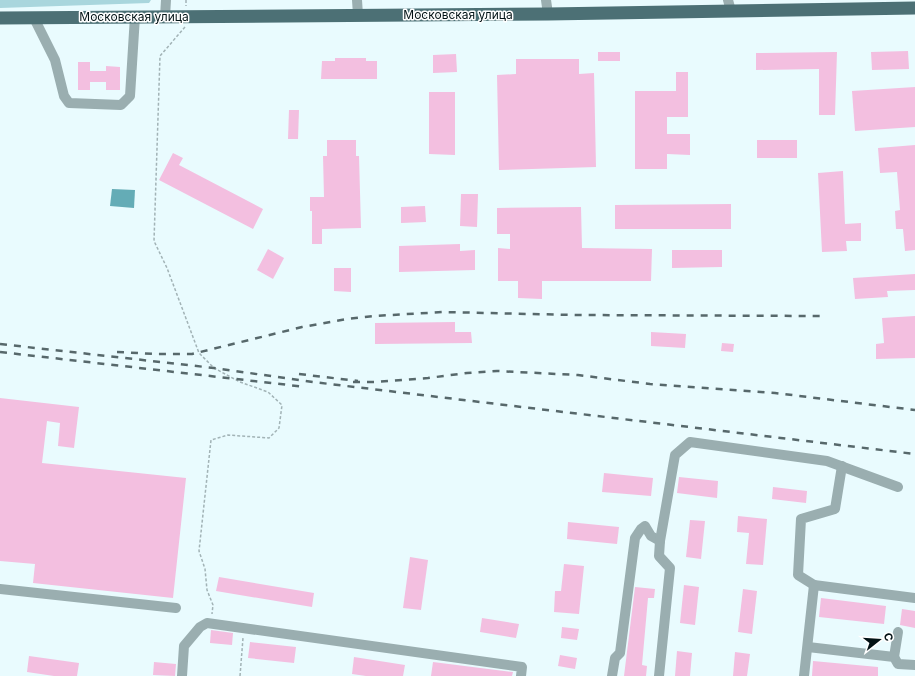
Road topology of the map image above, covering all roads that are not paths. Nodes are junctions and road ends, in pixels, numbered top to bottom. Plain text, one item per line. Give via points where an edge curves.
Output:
1 (166, 0) edge
2 (357, 0) edge
3 (546, 0) edge
4 (729, 5) edge
5 (910, 5) edge
6 (548, 14) junction
7 (358, 15) junction
8 (135, 16) junction
9 (165, 16) junction
10 (0, 18) edge
11 (34, 18) junction
12 (842, 466) junction
13 (898, 487) dead end
14 (660, 541) junction
15 (814, 585) junction
16 (0, 589) edge
17 (915, 590) edge
18 (902, 596) junction
19 (915, 598) edge
20 (176, 608) dead end
21 (898, 632) dead end
22 (808, 647) junction
23 (894, 657) junction
24 (915, 665) edge
25 (182, 676) edge
26 (521, 676) edge
27 (612, 676) edge
28 (659, 676) edge
29 (804, 676) edge

1 - 9 street
2 - 7 street
3 - 6 street
4 - 5 main road, Московская улица
4 - 6 main road, Московская улица
6 - 7 main road, Московская улица
7 - 9 main road, Московская улица
8 - 9 main road, Московская улица
8 - 11 main road, Московская улица
8 - 11 street via 130,96 121,105 69,103 64,96 55,60
10 - 11 main road, Московская улица
12 - 13 street
12 - 14 street via 827,461 690,442 674,455
12 - 15 street via 835,509 801,519 798,575
14 - 27 street via 651,536 645,526 635,538 620,653 615,658
14 - 28 street via 659,556 670,568
15 - 18 street
15 - 22 street
16 - 20 street
17 - 18 street
18 - 19 street
21 - 23 street
22 - 23 street
22 - 29 street
23 - 24 street via 898,664
25 - 26 street via 184,646 203,624 210,623 522,666

